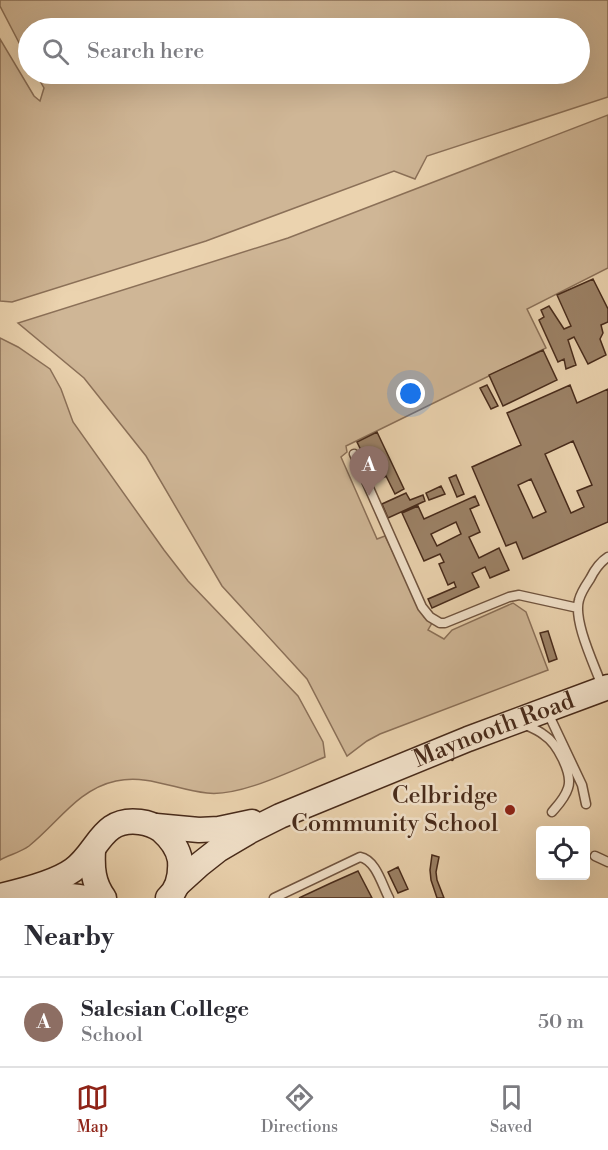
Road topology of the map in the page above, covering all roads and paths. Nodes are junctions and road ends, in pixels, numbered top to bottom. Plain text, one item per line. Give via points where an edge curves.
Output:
1 (354, 454) dead end
2 (608, 557) edge
3 (578, 608) junction
4 (606, 688) edge
5 (547, 711) junction
6 (516, 722) junction
7 (586, 804) dead end
8 (552, 812) dead end
9 (280, 816) junction
10 (156, 826) junction
11 (93, 850) junction
12 (595, 855) dead end
13 (608, 862) edge
14 (173, 894) edge
15 (0, 896) edge
16 (25, 898) edge
17 (85, 898) edge
18 (104, 898) edge
19 (274, 898) edge
20 (388, 898) edge

1 - 3 lane via 422,607 430,617 440,623 451,622 519,596
2 - 3 lane via 593,573
3 - 4 lane via 581,632
4 - 5 main road, Maynooth Road
5 - 6 main road, Maynooth Road
5 - 7 lane via 582,785
6 - 8 lane via 550,739 568,774 563,799
6 - 9 main road, Maynooth Road
9 - 10 main road, Maynooth Road via 219,829
9 - 14 main road, Maynooth Road via 218,850
10 - 11 main road, Maynooth Road via 134,821 119,823 107,830
10 - 14 main road via 170,838 179,854 181,870
11 - 15 main road via 62,876
11 - 18 main road via 94,879
12 - 13 lane
16 - 17 main road
19 - 20 lane via 363,857 371,863

